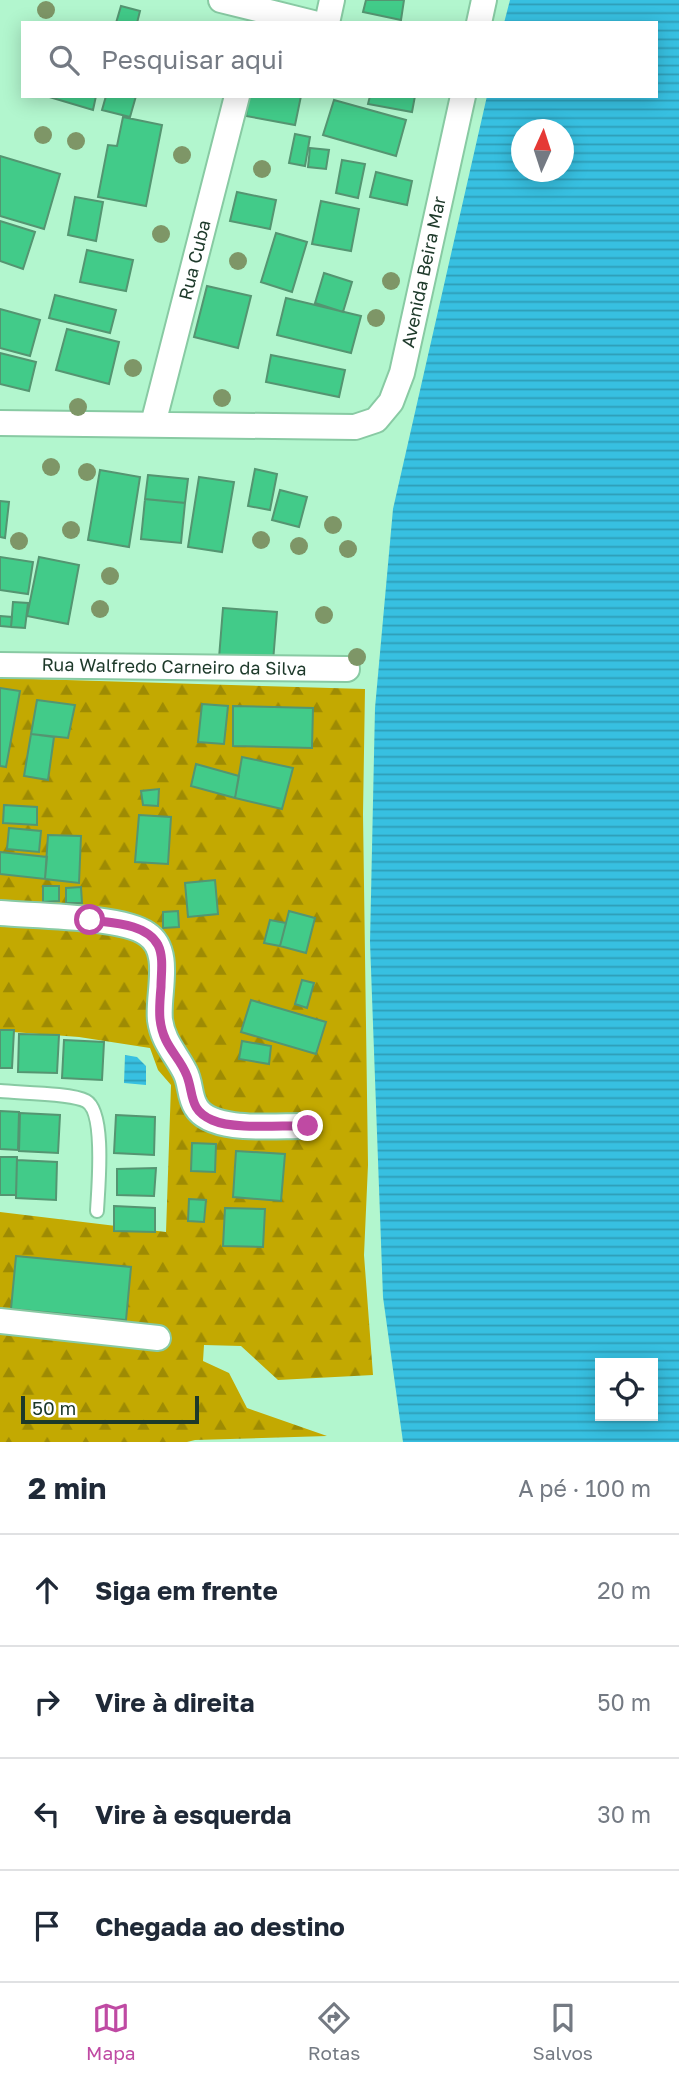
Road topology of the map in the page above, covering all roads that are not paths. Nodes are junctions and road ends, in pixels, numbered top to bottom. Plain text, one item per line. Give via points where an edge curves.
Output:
1 (221, 0) edge
2 (332, 0) edge
3 (484, 0) edge
4 (258, 16) edge
5 (297, 21) edge
6 (327, 21) edge
7 (479, 21) edge
8 (236, 98) edge
9 (463, 98) edge
10 (0, 423) edge
11 (153, 424) junction
12 (0, 665) edge
13 (347, 669) dead end
14 (0, 913) edge
15 (0, 1091) edge
16 (308, 1126) dead end
17 (97, 1211) dead end
18 (0, 1321) edge
19 (158, 1338) dead end

1 - 4 street
2 - 6 street
3 - 7 street
4 - 5 street
8 - 11 street, Rua Cuba
9 - 11 street, Avenida Beira Mar via 402,373 391,402 376,419 355,427
10 - 11 street
12 - 13 street, Rua Walfredo Carneiro da Silva
14 - 16 street via 102,921 147,933 158,944 161,960 160,1020 165,1041 188,1078 197,1110 229,1125
15 - 17 lane via 76,1097 94,1109 99,1128
18 - 19 street

